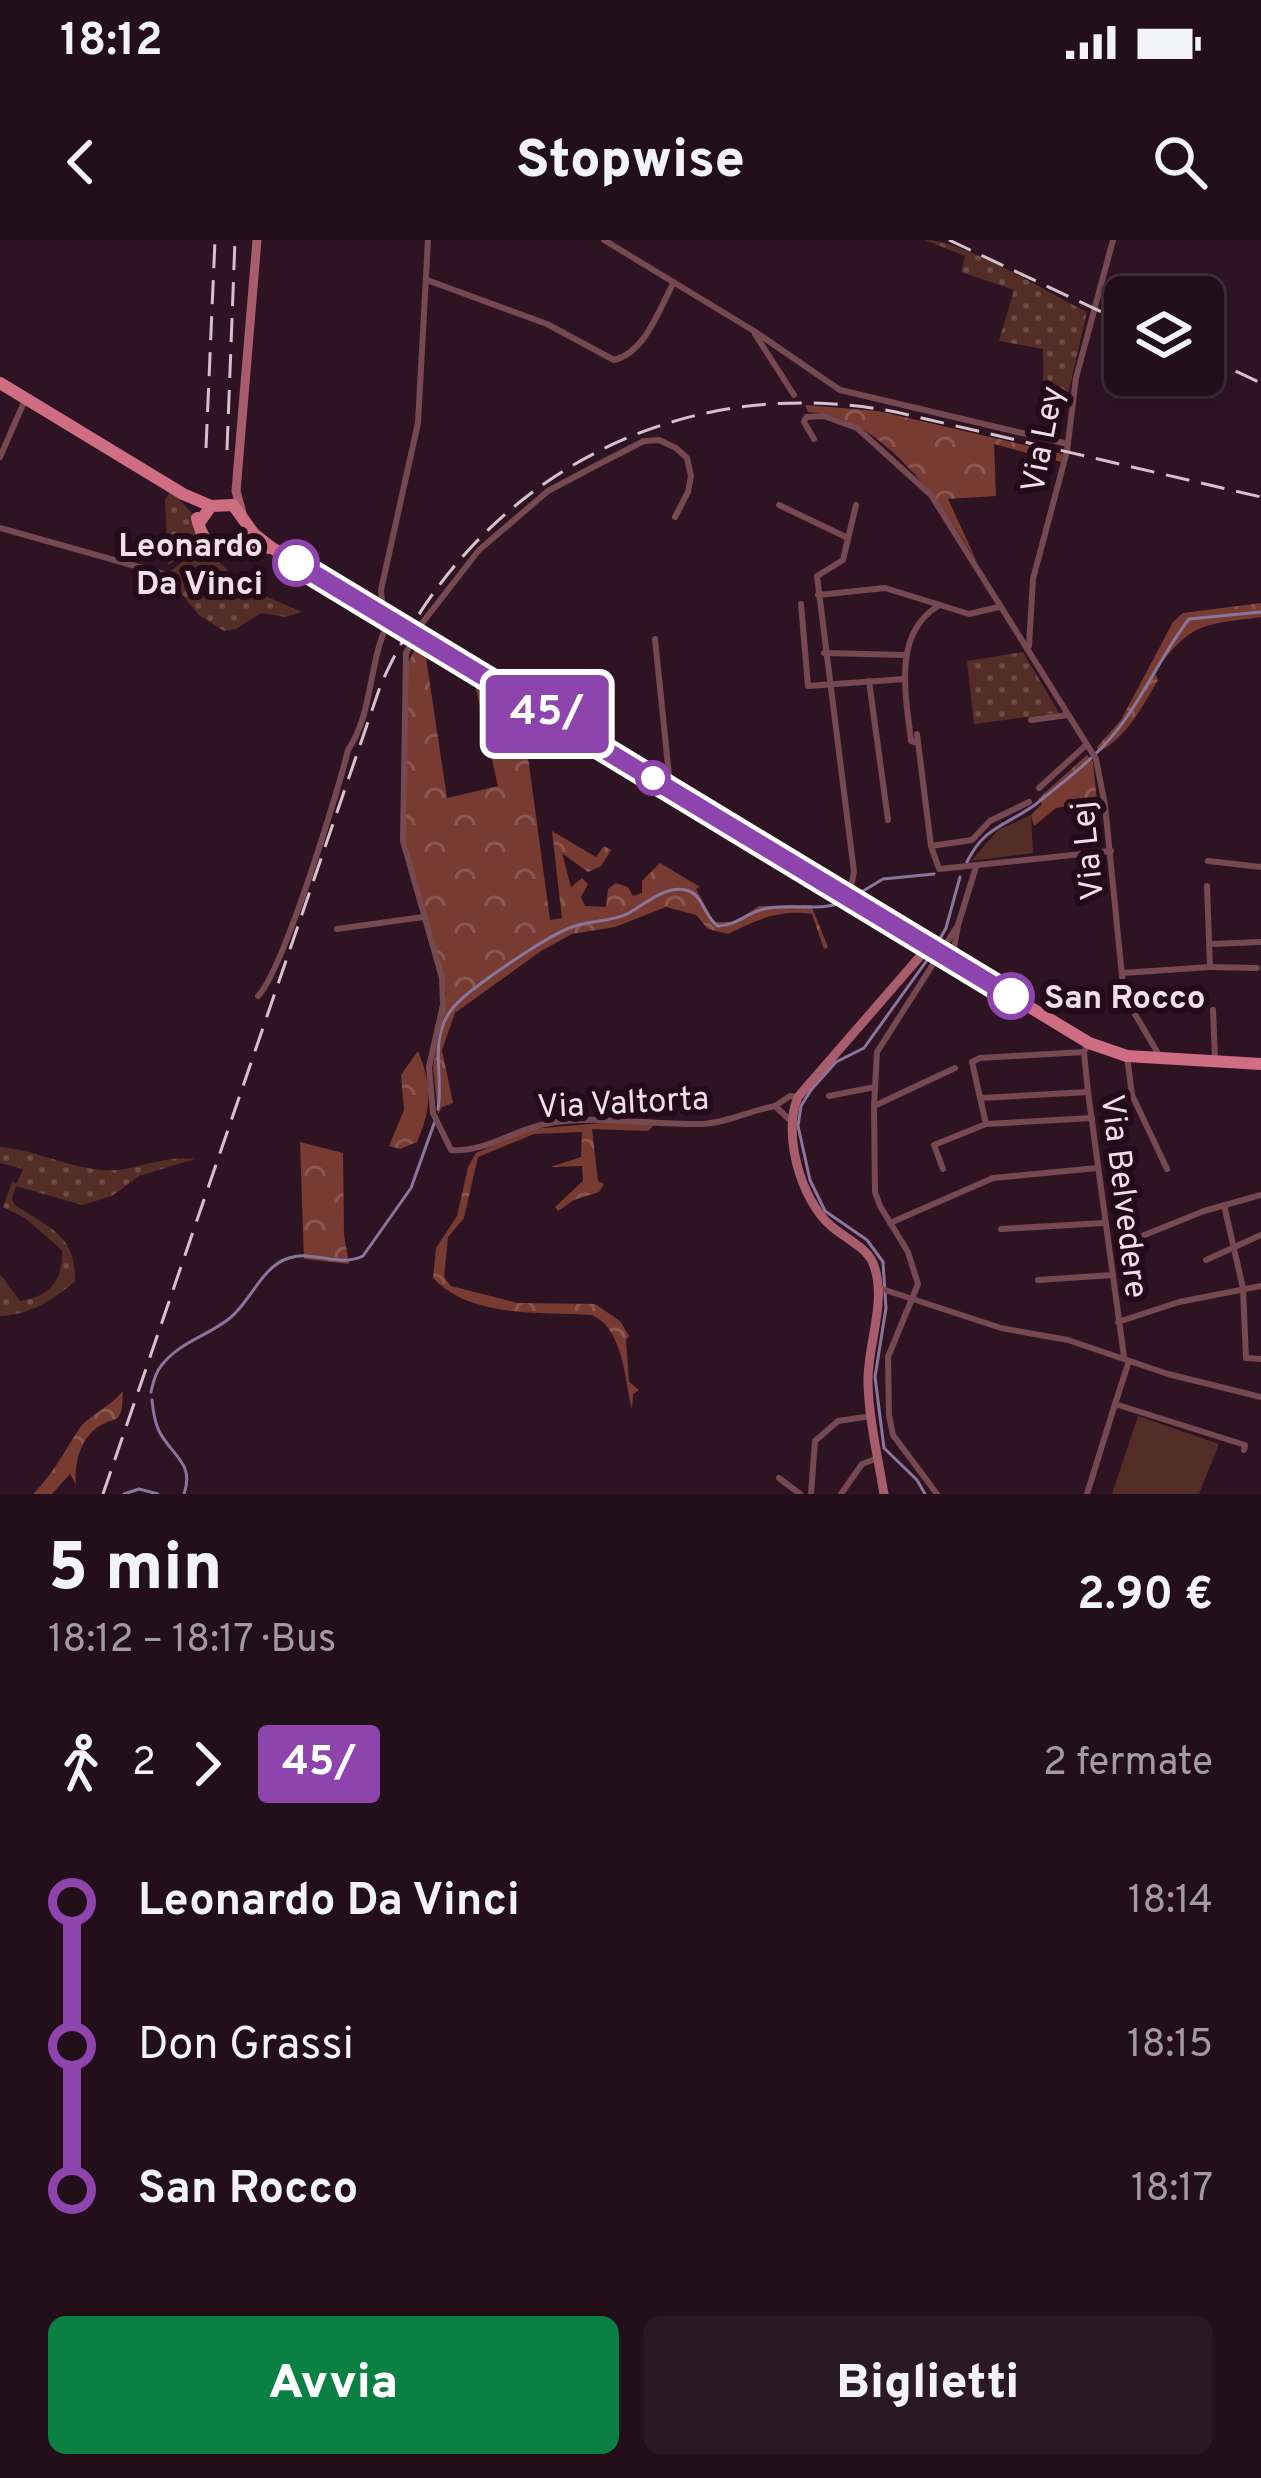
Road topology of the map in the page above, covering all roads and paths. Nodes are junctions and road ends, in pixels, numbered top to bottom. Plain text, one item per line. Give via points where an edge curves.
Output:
1 (257, 240) edge
2 (428, 240) edge
3 (604, 240) edge
4 (1113, 240) edge
5 (428, 280) junction
6 (674, 282) junction
7 (754, 331) junction
8 (0, 383) edge
9 (794, 394) dead end
10 (26, 398) junction
11 (814, 439) dead end
12 (1068, 444) junction
13 (0, 457) edge
14 (236, 491) junction
15 (183, 494) junction
16 (216, 505) junction
17 (856, 505) dead end
18 (779, 506) dead end
19 (243, 516) junction
20 (675, 517) dead end
21 (200, 523) junction
22 (0, 528) edge
23 (848, 538) junction
24 (232, 547) junction
25 (272, 548) junction
26 (164, 574) dead end
27 (381, 590) junction
28 (818, 595) junction
29 (367, 604) junction
30 (801, 604) dead end
31 (938, 606) junction
32 (999, 607) junction
33 (387, 616) junction
34 (416, 634) junction
35 (655, 639) dead end
36 (1029, 649) junction
37 (824, 653) junction
38 (906, 656) junction
39 (905, 679) junction
40 (869, 681) junction
41 (827, 684) junction
42 (1068, 715) junction
43 (1031, 720) dead end
44 (1090, 753) junction
45 (1040, 788) dead end
46 (671, 789) junction
47 (1029, 802) dead end
48 (888, 820) dead end
49 (931, 846) junction
50 (1111, 851) junction
51 (1208, 861) dead end
52 (976, 867) junction
53 (1261, 867) edge
54 (1207, 886) dead end
55 (849, 897) junction
56 (424, 917) junction
57 (958, 926) junction
58 (337, 929) dead end
59 (1261, 942) edge
60 (1210, 944) junction
61 (940, 953) junction
62 (1210, 967) junction
63 (1257, 968) dead end
64 (1123, 974) junction
65 (258, 996) dead end
66 (1213, 1010) dead end
67 (1086, 1047) junction
68 (1127, 1056) junction
69 (1161, 1058) junction
70 (1215, 1061) junction
71 (1261, 1064) edge
72 (955, 1068) dead end
73 (875, 1087) junction
74 (1088, 1093) junction
75 (830, 1096) dead end
76 (798, 1097) junction
77 (980, 1099) junction
78 (775, 1106) junction
79 (874, 1106) junction
80 (1092, 1118) junction
81 (792, 1122) junction
82 (986, 1124) junction
83 (1098, 1168) junction
84 (943, 1169) dead end
85 (1167, 1169) dead end
86 (1261, 1195) edge
87 (1224, 1205) junction
88 (890, 1223) junction
89 (1105, 1223) junction
90 (1001, 1229) dead end
91 (1261, 1235) edge
92 (1122, 1244) dead end
93 (1234, 1246) junction
94 (1206, 1260) dead end
95 (1113, 1275) junction
96 (1038, 1280) dead end
97 (1261, 1286) edge
98 (1243, 1288) junction
99 (885, 1289) junction
100 (915, 1297) junction
101 (1118, 1322) junction
102 (1126, 1359) junction
103 (1261, 1359) edge
104 (1261, 1397) edge
105 (1115, 1404) junction
106 (872, 1416) junction
107 (1245, 1448) dead end
108 (878, 1458) junction
109 (779, 1478) dead end
110 (800, 1494) edge
111 (811, 1494) edge
112 (841, 1494) edge
113 (884, 1494) edge
114 (937, 1494) edge
115 (1087, 1494) edge

1 - 14 street
2 - 5 street
3 - 6 street
4 - 12 street, Via Ley via 1076,378
5 - 6 street via 547,324 614,360 640,345
5 - 27 street via 414,452
6 - 7 street
7 - 9 street
7 - 12 street via 840,390
8 - 10 main road
10 - 13 street
10 - 15 main road
11 - 32 street, Via Lej via 806,417 843,420 907,471 948,518
12 - 36 street, Via Ley via 1033,579
14 - 16 street
14 - 19 street
15 - 16 main road
15 - 21 main road
16 - 19 main road via 233,505
16 - 21 main road
17 - 23 street
18 - 23 street
19 - 24 main road via 244,536
19 - 25 main road
20 - 34 street via 688,492 687,458 659,440 644,441 548,491 513,519 478,550
21 - 24 main road via 207,544
22 - 26 street
23 - 28 street via 843,560 817,576
24 - 25 main road
25 - 29 main road
27 - 29 street
27 - 33 street
28 - 31 street via 885,588
28 - 37 street
29 - 33 main road
30 - 41 street via 808,686
31 - 32 street via 969,614
31 - 38 street via 911,633
32 - 36 street, Via Lej
33 - 34 main road
33 - 65 street via 360,726
34 - 46 main road
34 - 56 street via 404,667 403,841
35 - 46 street
36 - 42 street, Via Lej
37 - 38 street
37 - 41 street
38 - 39 street
39 - 40 street
39 - 49 street
40 - 41 street
40 - 48 street
41 - 55 street via 854,872
42 - 43 street
42 - 44 street, Via Lej
44 - 45 street
44 - 50 street, Via Lej via 1101,769
46 - 55 main road
47 - 49 street via 972,840
49 - 52 street via 939,869
50 - 52 street
50 - 64 street, Via Lej
51 - 53 street
52 - 57 street
54 - 60 street
55 - 61 main road
56 - 58 street
56 - 78 street, Via Valtorta via 444,993 429,1067 432,1106 452,1150 476,1150 556,1122 705,1124
57 - 61 street
57 - 61 street
59 - 60 street
60 - 62 street
61 - 67 main road
61 - 73 street via 877,1052
61 - 76 street
62 - 63 street
62 - 64 street
64 - 69 street, Via Lej via 1129,1004
66 - 70 street
67 - 68 main road
67 - 74 street, Via Belvedere
67 - 77 street via 975,1060
68 - 69 main road
68 - 85 street via 1132,1095
69 - 70 main road
70 - 71 main road
72 - 79 street
73 - 75 street
73 - 79 street
74 - 77 street
74 - 80 street, Via Belvedere
76 - 78 street, Via Valtorta
76 - 81 street
77 - 82 street
78 - 81 street
79 - 88 street via 875,1192
80 - 82 street
80 - 83 street, Via Belvedere
81 - 99 street via 802,1181 817,1210 872,1258
82 - 84 street via 934,1145
83 - 88 street via 993,1178
83 - 89 street, Via Belvedere
86 - 87 street
87 - 92 street
87 - 93 street
88 - 100 street via 908,1252
89 - 90 street
89 - 95 street, Via Belvedere
91 - 93 street
93 - 94 street
93 - 98 street
95 - 96 street
95 - 101 street, Via Belvedere
97 - 98 street
98 - 101 street
98 - 103 street via 1246,1358
99 - 100 street
99 - 106 street via 868,1383
100 - 102 street
100 - 114 street via 888,1357 889,1415 893,1435
101 - 102 street, Via Belvedere
102 - 104 street
102 - 105 street, Via Belvedere
105 - 107 street
105 - 115 street, Via Belvedere
106 - 108 street
106 - 111 street via 838,1421 815,1442
108 - 112 street via 862,1464
108 - 113 street
109 - 110 street

